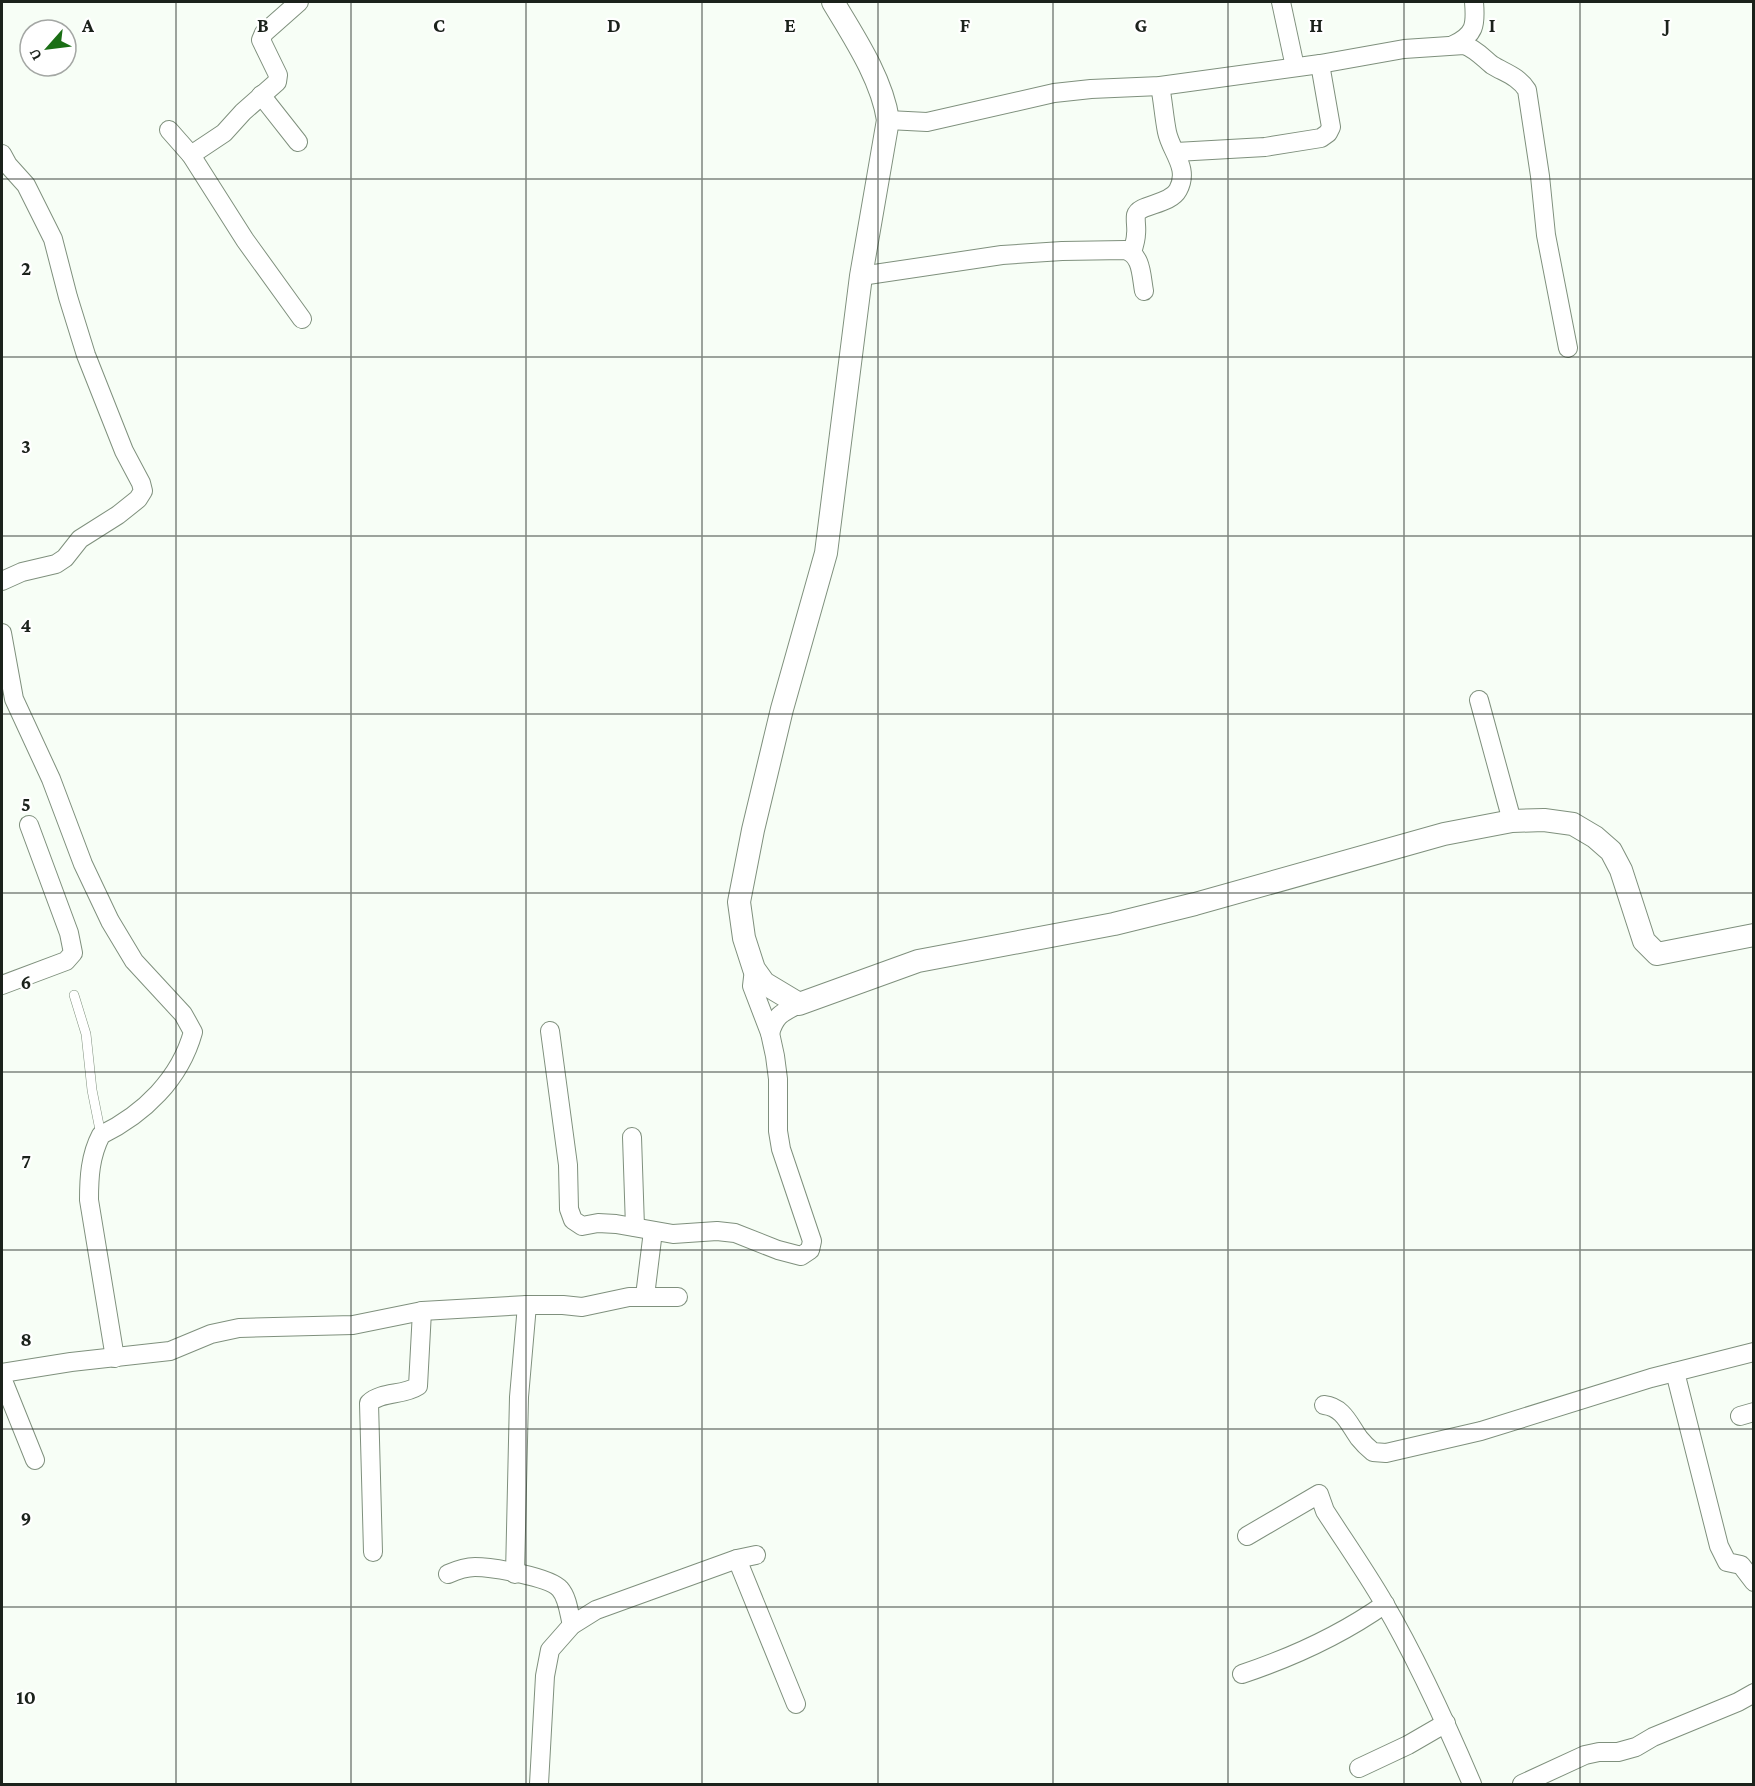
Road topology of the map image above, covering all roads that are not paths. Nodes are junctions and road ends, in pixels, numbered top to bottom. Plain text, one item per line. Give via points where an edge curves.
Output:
1 (299, 2) edge
2 (833, 2) edge
3 (1281, 2) edge
4 (1474, 2) edge
5 (1453, 45) junction
6 (1320, 64) junction
7 (1295, 67) junction
8 (1160, 86) junction
9 (261, 94) junction
10 (888, 120) junction
11 (169, 130) dead end
12 (298, 142) dead end
13 (1176, 152) junction
14 (2, 154) edge
15 (191, 155) junction
16 (1132, 252) junction
17 (861, 276) junction
18 (1144, 291) dead end
19 (302, 319) dead end
20 (1568, 348) dead end
21 (2, 581) edge
22 (2, 633) edge
23 (1479, 699) dead end
24 (1512, 821) junction
25 (29, 825) dead end
26 (1754, 935) edge
27 (754, 969) junction
28 (2, 985) edge
29 (74, 996) dead end
30 (799, 1004) junction
31 (550, 1031) dead end
32 (770, 1033) junction
33 (101, 1136) junction
34 (632, 1137) dead end
35 (635, 1227) junction
36 (652, 1239) junction
37 (644, 1295) junction
38 (678, 1297) dead end
39 (527, 1305) junction
40 (422, 1311) junction
41 (1754, 1352) edge
42 (115, 1358) junction
43 (2, 1372) edge
44 (1675, 1372) junction
45 (2, 1378) edge
46 (1324, 1405) dead end
47 (35, 1460) dead end
48 (1247, 1536) dead end
49 (374, 1552) dead end
50 (756, 1555) dead end
51 (737, 1559) junction
52 (448, 1574) dead end
53 (515, 1574) junction
54 (1754, 1582) edge
55 (1384, 1604) junction
56 (572, 1625) junction
57 (1242, 1674) dead end
58 (1754, 1693) edge
59 (796, 1704) dead end
60 (1446, 1723) junction
61 (1359, 1768) dead end
62 (539, 1785) edge
63 (1472, 1785) edge
64 (1522, 1785) edge

1 - 9 street via 261,40 279,75 277,82
2 - 10 street via 864,55 882,95
3 - 7 street
4 - 5 street via 1473,28 1469,36
5 - 6 street
5 - 20 street via 1471,48 1521,81 1527,90 1545,235
6 - 7 street
6 - 13 street via 1331,127 1321,138 1265,147
7 - 8 street
8 - 10 street via 1054,93 927,122
8 - 13 street via 1167,134
9 - 12 street
9 - 15 street via 224,133
10 - 17 street
11 - 15 street
13 - 16 street via 1181,166 1178,191 1138,212
14 - 21 street via 26,185 53,239 86,355 142,491 138,499 80,540 56,564
15 - 19 street
16 - 17 street via 1002,255
16 - 18 street via 1138,260
17 - 27 street via 826,553 782,709 739,902
22 - 33 street via 14,699 110,921 134,961 183,1014 192,1032 183,1058 151,1103
23 - 24 street
24 - 26 street via 1573,824 1611,851 1622,870 1644,941 1657,954
24 - 30 street via 1444,834 1124,921 918,961
25 - 28 street via 73,953 66,961
27 - 30 street via 764,983
27 - 32 street via 752,986
29 - 33 lane via 86,1034
30 - 32 street via 779,1015
31 - 35 street via 573,1220 582,1226
32 - 36 street via 778,1079 781,1149 812,1241 810,1250 801,1256 735,1233 717,1231
33 - 42 street via 93,1155 89,1200
34 - 35 street
35 - 36 street
36 - 37 street
37 - 38 street
37 - 39 street via 582,1307
39 - 40 street
39 - 53 street via 519,1397
40 - 42 street via 353,1325 239,1328 211,1334 170,1351
40 - 49 street via 417,1386 410,1391 375,1397 369,1403
41 - 44 street
42 - 43 street
44 - 46 street via 1480,1431 1386,1453 1373,1452 1347,1419 1333,1406
44 - 54 street via 1719,1546 1727,1562 1741,1564
45 - 47 street
48 - 55 street via 1319,1494 1325,1511
50 - 51 street
51 - 56 street via 596,1610
51 - 59 street
52 - 53 street via 477,1567
53 - 56 street via 555,1584 563,1592
55 - 57 street via 1309,1648
55 - 60 street
56 - 62 street via 550,1650
58 - 64 street via 1636,1747 1585,1755
60 - 61 street
60 - 63 street

